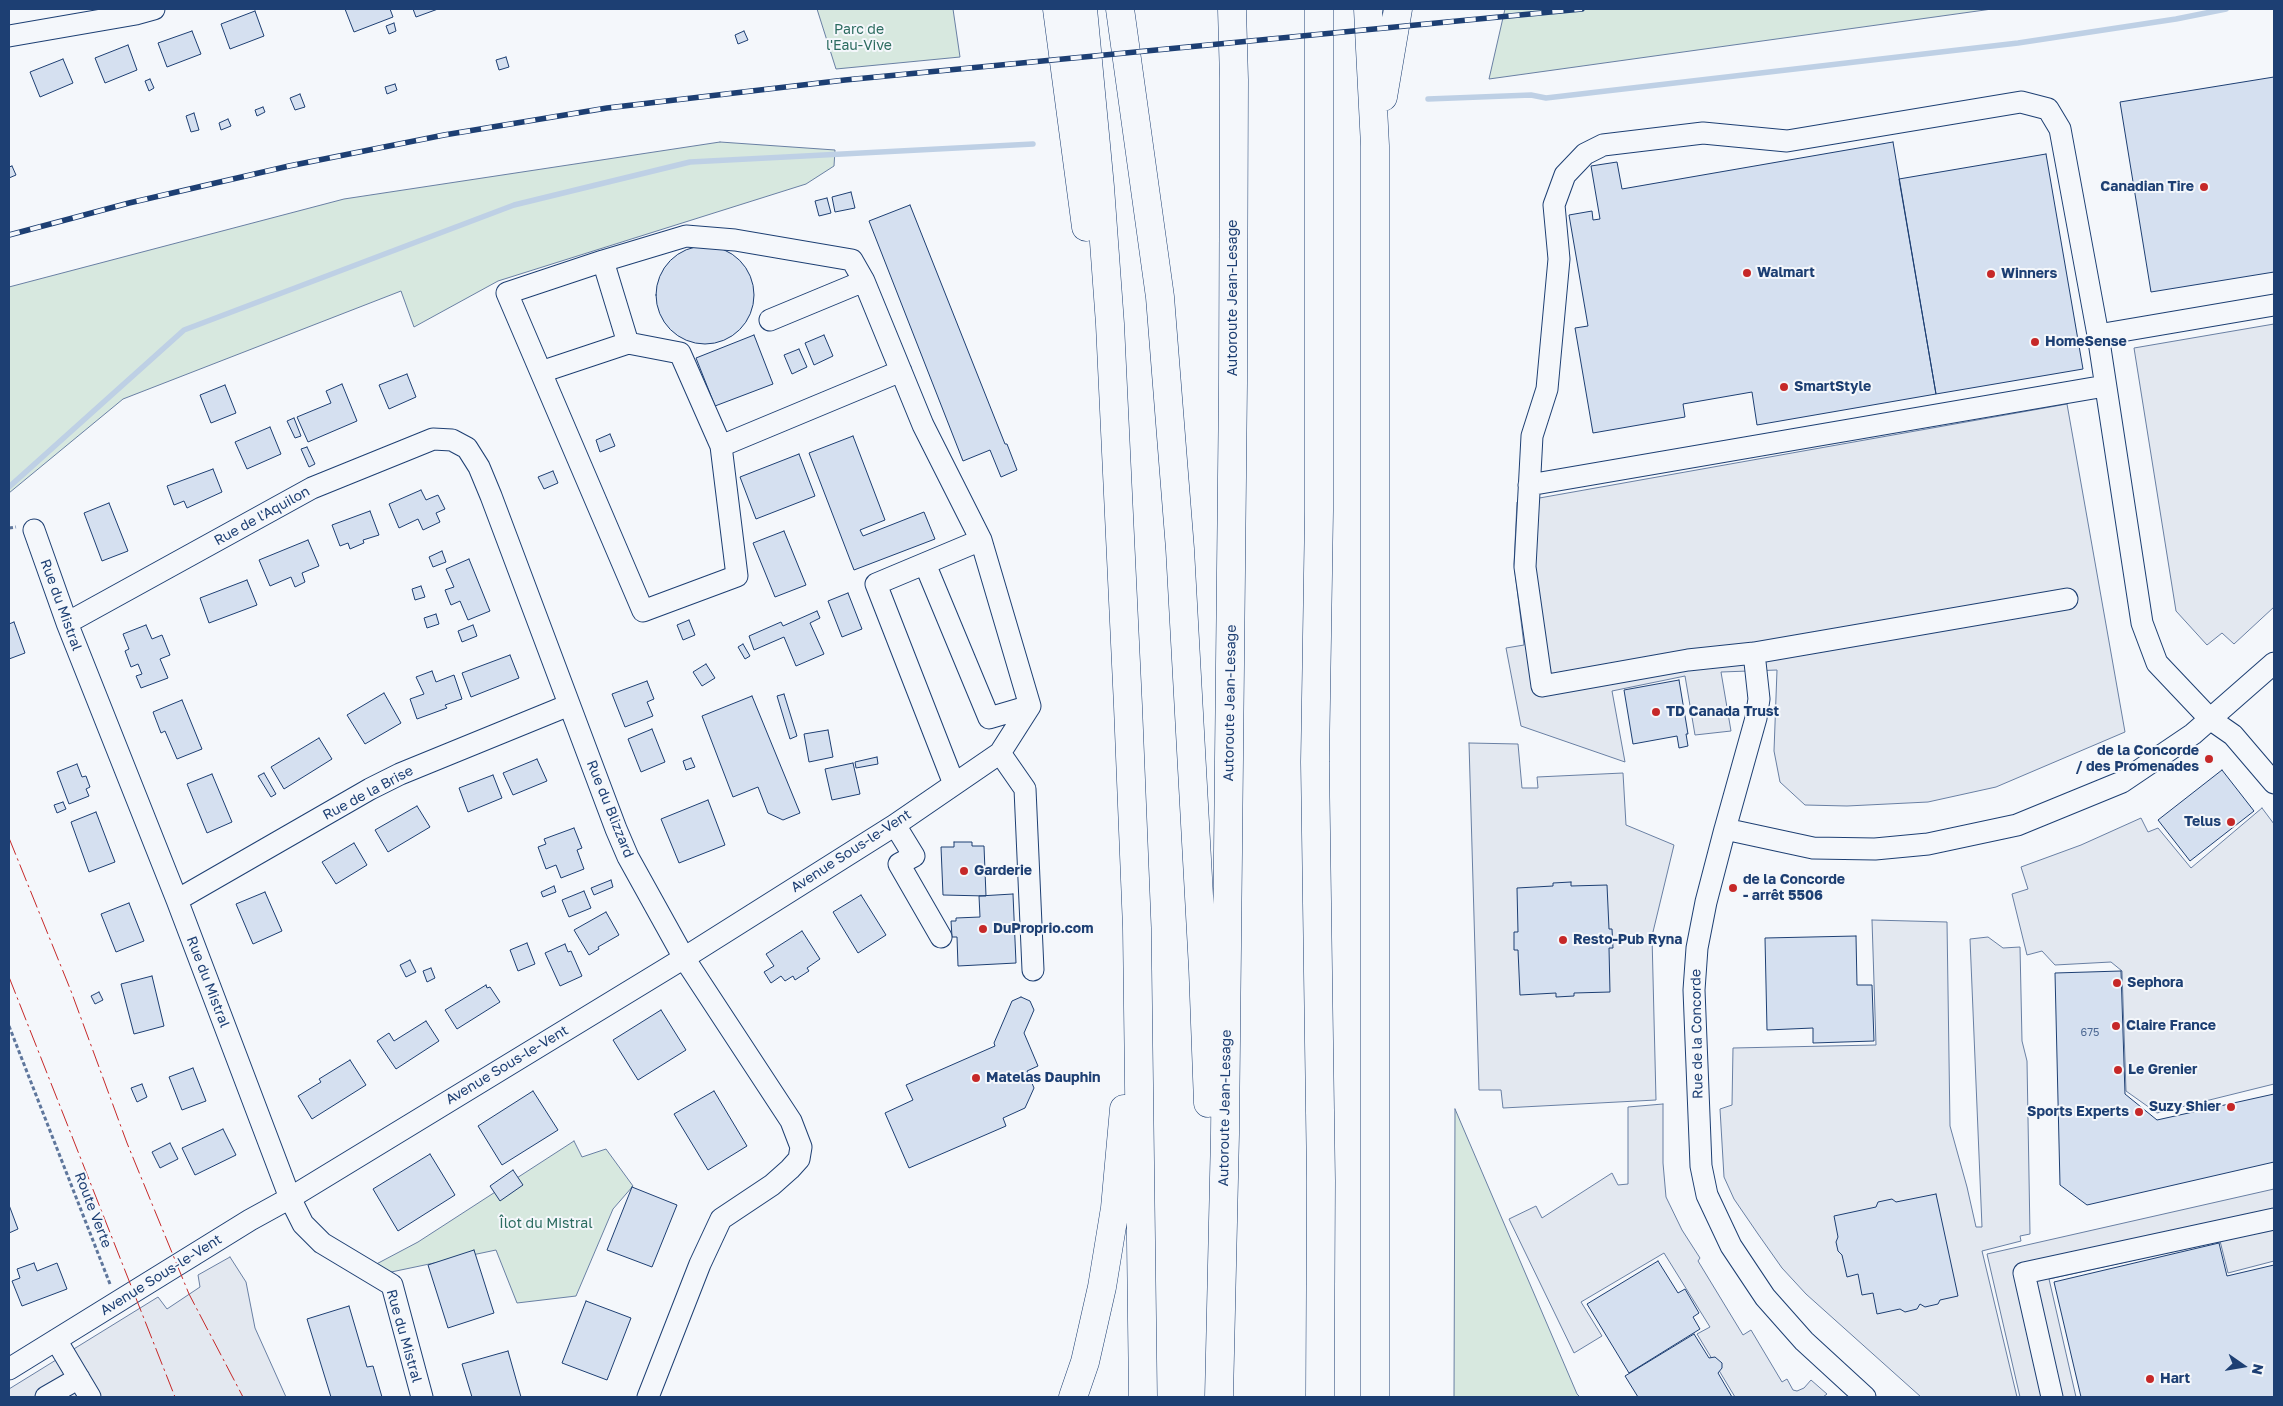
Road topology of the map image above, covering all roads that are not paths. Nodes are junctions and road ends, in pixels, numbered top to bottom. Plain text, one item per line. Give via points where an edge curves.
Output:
1 (154, 9) edge
2 (1057, 9) edge
3 (1084, 9) edge
4 (1120, 9) edge
5 (1232, 9) edge
6 (1319, 9) edge
7 (1368, 9) edge
8 (1398, 9) edge
9 (9, 36) edge
10 (1374, 146) junction
11 (603, 261) junction
12 (864, 281) junction
13 (2274, 305) edge
14 (770, 320) dead end
15 (2098, 335) junction
16 (628, 343) junction
17 (901, 371) junction
18 (542, 372) junction
19 (2105, 386) junction
20 (721, 446) junction
21 (467, 448) joint
22 (1116, 454) junction
23 (1529, 485) junction
24 (34, 530) dead end
25 (981, 540) junction
26 (924, 564) junction
27 (2067, 599) dead end
28 (67, 623) junction
29 (1754, 653) junction
30 (2274, 663) edge
31 (569, 705) junction
32 (1030, 706) junction
33 (2210, 718) junction
34 (1000, 753) junction
35 (2274, 783) edge
36 (954, 784) junction
37 (894, 825) junction
38 (1726, 829) junction
39 (177, 900) junction
40 (1137, 928) junction
41 (941, 937) dead end
42 (684, 958) junction
43 (1032, 970) dead end
44 (290, 1198) junction
45 (2274, 1219) edge
46 (56, 1340) junction
47 (9, 1369) edge
48 (79, 1378) junction
49 (1219, 1392) edge
50 (46, 1397) edge
51 (90, 1397) edge
52 (422, 1397) edge
53 (648, 1397) edge
54 (1073, 1397) edge
55 (1143, 1397) edge
56 (1320, 1397) edge
57 (1375, 1397) edge
58 (1865, 1397) edge
59 (2052, 1397) edge

1 - 9 street
2 - 22 highway
3 - 22 highway via 1100,186
4 - 49 highway via 1160,297 1180,550 1203,969
5 - 49 highway, Autoroute Jean-Lesage via 1233,383 1226,1134
6 - 56 highway via 1319,511 1315,762 1321,1181
7 - 10 highway
8 - 10 highway
10 - 57 highway
11 - 12 street via 686,236 735,240 852,260
11 - 16 street
11 - 18 street via 506,293
12 - 14 street
12 - 17 street
13 - 15 street
15 - 19 street
15 - 23 street via 2060,129 2048,109 2020,102 1787,141 1703,133 1603,145 1586,154 1565,175 1554,206 1559,259 1547,389 1532,436
16 - 18 street
16 - 20 street via 680,354
17 - 20 street
17 - 25 street via 923,425
18 - 20 street via 643,611 737,576
19 - 23 street
19 - 33 street via 2142,623 2157,663
21 - 28 street, Rue de l'Aquilon via 452,440 433,439 312,488
21 - 31 street, Rue du Blizzard via 479,466 491,496
22 - 40 highway
23 - 29 street via 1524,567 1542,686 1688,660
24 - 28 street, Rue du Mistral
25 - 26 street
25 - 32 street
26 - 32 street via 989,718
26 - 36 street via 876,584
27 - 29 street
28 - 39 street, Rue du Mistral
29 - 38 street, Rue de la Concorde via 1759,699 1756,718
30 - 33 street
31 - 39 street, Rue de la Brise via 385,782
31 - 42 street, Rue du Blizzard via 628,857
32 - 34 street
33 - 35 street via 2233,735
33 - 38 street via 2193,734 2122,782 2018,826 1984,834 1875,849 1813,848
34 - 36 street, Avenue Sous-le-Vent
34 - 43 street via 1025,789
36 - 37 street, Avenue Sous-le-Vent
37 - 41 street via 914,856 899,864
37 - 42 street, Avenue Sous-le-Vent
38 - 58 street, Rue de la Concorde via 1706,902 1697,948 1694,990 1701,1166 1707,1195 1731,1246 1765,1297 1804,1341
39 - 44 street, Rue du Mistral
40 - 54 highway via 1115,1208 1102,1287 1085,1362
40 - 55 highway
42 - 44 street, Avenue Sous-le-Vent
42 - 53 street, Rue du Blizzard via 791,1121 801,1147 790,1170 721,1220 700,1264
44 - 46 street, Avenue Sous-le-Vent
44 - 52 street, Rue du Mistral via 304,1224 322,1243 392,1285
45 - 59 street via 2024,1273
46 - 47 street, Avenue Sous-le-Vent
46 - 48 street
48 - 50 street
48 - 51 street

